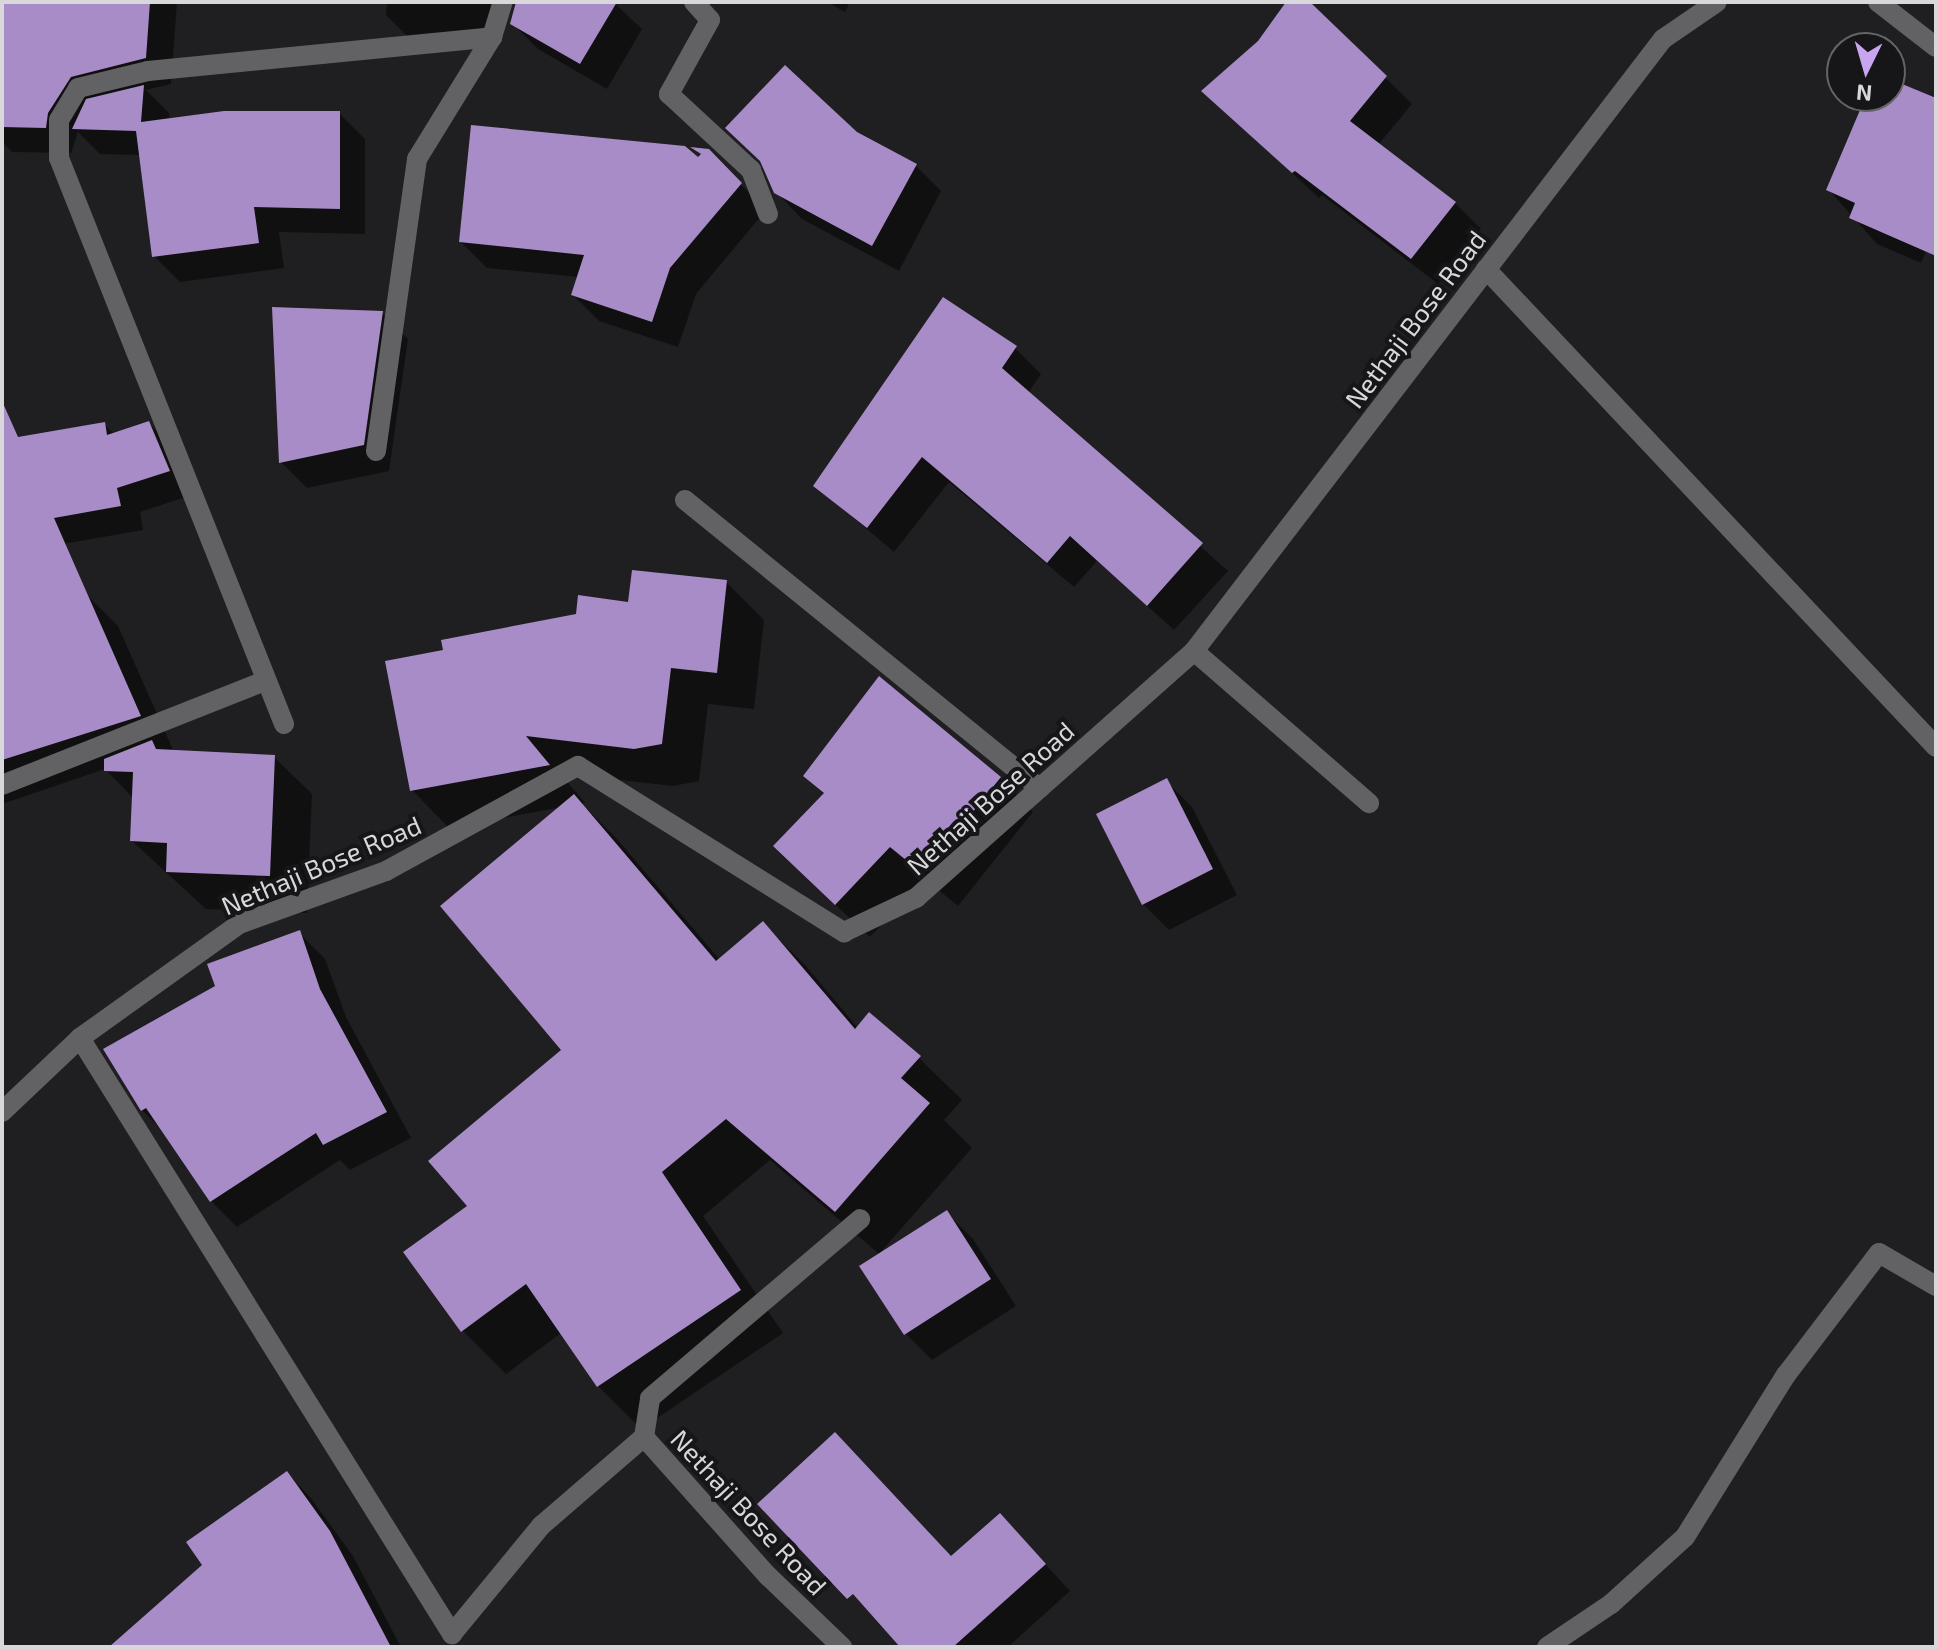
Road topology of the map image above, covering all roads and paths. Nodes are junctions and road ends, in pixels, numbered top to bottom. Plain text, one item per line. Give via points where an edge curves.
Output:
1 (503, 2) edge
2 (694, 2) edge
3 (1717, 2) edge
4 (1878, 2) edge
5 (492, 37) junction
6 (1936, 47) edge
7 (768, 214) dead end
8 (1486, 269) junction
9 (376, 451) dead end
10 (685, 500) dead end
11 (1194, 651) junction
12 (265, 681) junction
13 (284, 724) dead end
14 (1936, 747) edge
15 (2, 785) edge
16 (1040, 788) junction
17 (1369, 803) dead end
18 (80, 1038) junction
19 (2, 1112) edge
20 (860, 1219) dead end
21 (1936, 1286) edge
22 (644, 1437) junction
23 (448, 1640) edge
24 (842, 1647) edge
25 (1547, 1647) edge

1 - 5 street
2 - 7 street via 710,20 669,94 751,170
3 - 8 street, Nethaji Bose Road via 1663,39
4 - 6 street
5 - 9 street via 417,159
5 - 12 street via 148,71 78,88 59,120 59,158
8 - 11 street, Nethaji Bose Road
8 - 14 street
10 - 16 street
11 - 16 street, Nethaji Bose Road
11 - 17 street
12 - 13 street
12 - 15 street
16 - 18 street, Nethaji Bose Road via 916,898 844,932 578,766 386,871 239,924
18 - 19 street, Nethaji Bose Road
18 - 23 street, Nethaji Bose Road
20 - 22 street via 650,1398
21 - 25 street via 1879,1253 1786,1375 1685,1537 1611,1604
22 - 23 street, Nethaji Bose Road via 542,1525
22 - 24 street, Nethaji Bose Road via 768,1576

